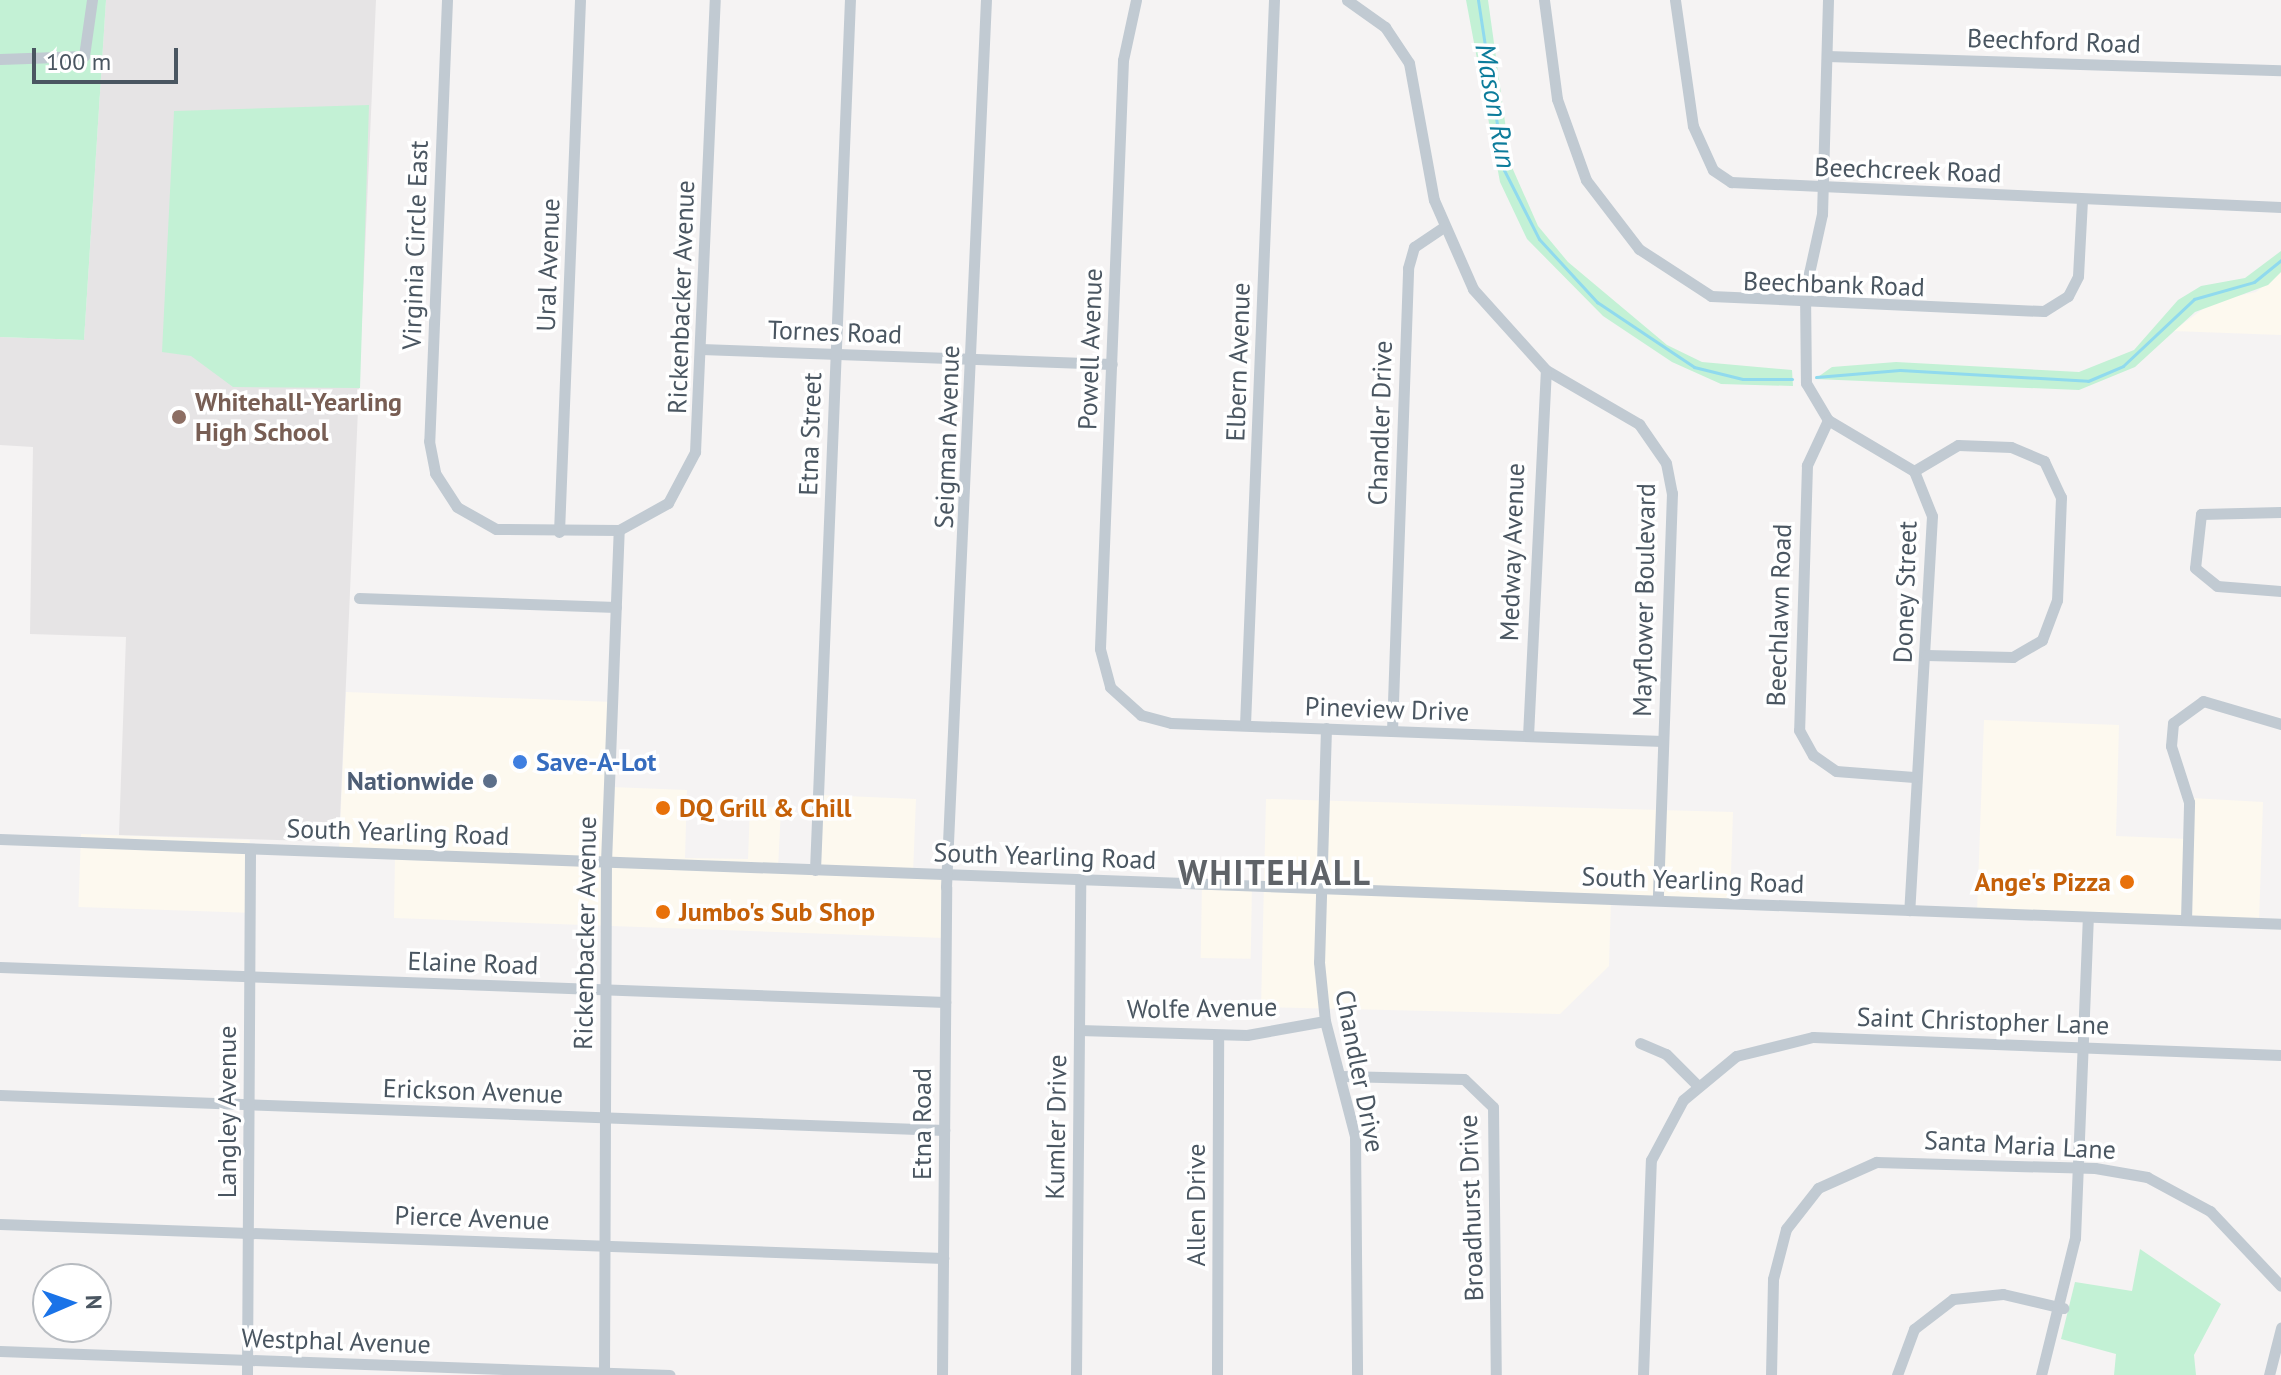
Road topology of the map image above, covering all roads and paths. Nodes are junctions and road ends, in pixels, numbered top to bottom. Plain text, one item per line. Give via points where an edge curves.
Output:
1 (92, 0) edge
2 (447, 0) edge
3 (580, 0) edge
4 (715, 0) edge
5 (850, 0) edge
6 (986, 0) edge
7 (1136, 0) edge
8 (1274, 0) edge
9 (1347, 0) edge
10 (1544, 0) edge
11 (1675, 0) edge
12 (1828, 0) edge
13 (1827, 56) junction
14 (0, 59) edge
15 (2281, 70) edge
16 (1823, 189) junction
17 (2082, 199) junction
18 (2281, 207) edge
19 (1442, 228) junction
20 (1804, 305) junction
21 (701, 349) junction
22 (835, 355) junction
23 (972, 359) junction
24 (1112, 364) junction
25 (1546, 370) junction
26 (1828, 420) junction
27 (1914, 471) junction
28 (2281, 512) edge
29 (619, 530) junction
30 (559, 532) junction
31 (2281, 591) edge
32 (359, 598) dead end
33 (616, 607) junction
34 (1926, 655) junction
35 (1117, 696) joint
36 (2281, 724) edge
37 (1245, 725) junction
38 (1326, 728) junction
39 (1392, 731) junction
40 (1528, 736) junction
41 (1663, 741) junction
42 (1914, 777) junction
43 (0, 839) edge
44 (250, 849) junction
45 (606, 862) junction
46 (815, 870) junction
47 (950, 875) junction
48 (1080, 880) junction
49 (1319, 889) junction
50 (1658, 900) junction
51 (1909, 910) junction
52 (2088, 917) junction
53 (2186, 920) junction
54 (2281, 924) edge
55 (0, 967) edge
56 (249, 976) junction
57 (605, 990) junction
58 (945, 1002) junction
59 (1325, 1021) junction
60 (1079, 1030) junction
61 (1218, 1035) junction
62 (1640, 1043) dead end
63 (2084, 1047) junction
64 (2281, 1055) edge
65 (1342, 1076) junction
66 (1696, 1084) junction
67 (0, 1095) edge
68 (249, 1104) junction
69 (605, 1118) junction
70 (944, 1130) junction
71 (2079, 1167) junction
72 (0, 1224) edge
73 (248, 1233) junction
74 (604, 1245) junction
75 (943, 1258) junction
76 (2281, 1286) edge
77 (2063, 1308) junction
78 (2281, 1328) edge
79 (0, 1351) edge
80 (247, 1360) junction
81 (604, 1374) edge
82 (247, 1375) edge
83 (670, 1375) edge
84 (942, 1375) edge
85 (1076, 1375) edge
86 (1217, 1375) edge
87 (1357, 1375) edge
88 (1496, 1375) edge
89 (1643, 1375) edge
90 (1771, 1375) edge
91 (1897, 1375) edge
92 (2041, 1375) edge
93 (2269, 1375) edge

1 - 14 street via 84,56
2 - 30 street, Virginia Circle East via 431,459 447,495 469,516 496,529
3 - 30 street, Ural Avenue
4 - 21 street, Rickenbacker Avenue
5 - 22 street, Etna Street
6 - 23 street, Seigman Avenue
7 - 24 street, Powell Avenue via 1123,60
8 - 37 street, Elbern Avenue
9 - 19 street, Mayflower Boulevard via 1385,27 1409,63
10 - 20 street, Beechbank Road via 1570,145 1624,233 1662,268 1711,296
11 - 16 street, Beechcreek Road via 1693,126 1713,170 1741,185
12 - 13 street
13 - 15 street, Beechford Road
13 - 16 street
16 - 17 street, Beechcreek Road
16 - 20 street
17 - 18 street, Beechcreek Road
17 - 20 street, Beechbank Road via 2078,276 2052,308
19 - 25 street, Mayflower Boulevard via 1493,316
19 - 39 street, Chandler Drive via 1414,247 1408,268
20 - 26 street via 1806,383
21 - 22 street, Tornes Road
21 - 29 street, Rickenbacker Avenue via 697,438 686,480 658,512
22 - 23 street, Tornes Road
22 - 46 street, Etna Street
23 - 24 street, Tornes Road
23 - 47 street, Seigman Avenue
24 - 35 street, Powell Avenue via 1100,649
25 - 40 street, Medway Avenue
25 - 41 street, Mayflower Boulevard via 1639,424 1666,463
26 - 27 street
26 - 42 street, Beechlawn Road via 1807,465 1799,730 1813,755 1836,771
27 - 34 street, Doney Street via 1932,516
27 - 34 street via 1958,445 2011,447 2044,461 2061,497 2057,600 2042,640 2013,657
28 - 31 street via 2201,514 2195,568 2217,586
29 - 30 street, Virginia Circle East
29 - 33 street, Rickenbacker Avenue
32 - 33 street
33 - 45 street, Rickenbacker Avenue
34 - 42 street, Doney Street
35 - 37 street, Pineview Drive via 1157,721
36 - 53 street via 2203,701 2173,723 2171,746 2189,802
37 - 38 street, Pineview Drive
38 - 39 street, Pineview Drive
38 - 49 street, Chandler Drive
39 - 40 street, Pineview Drive
40 - 41 street, Pineview Drive
41 - 50 street, Mayflower Boulevard
42 - 51 street, Doney Street
43 - 44 street, South Yearling Road
44 - 45 street, South Yearling Road
44 - 56 street, Langley Avenue
45 - 46 street, South Yearling Road
45 - 57 street, Rickenbacker Avenue
46 - 47 street, South Yearling Road
47 - 48 street, South Yearling Road
47 - 58 street, Etna Road
48 - 49 street, South Yearling Road
48 - 60 street, Kumler Drive
49 - 50 street, South Yearling Road
49 - 59 street, Chandler Drive
50 - 51 street, South Yearling Road
51 - 52 street, South Yearling Road
52 - 53 street, South Yearling Road
52 - 63 street
53 - 54 street, South Yearling Road
55 - 56 street, Elaine Road
56 - 57 street, Elaine Road
56 - 68 street, Langley Avenue
57 - 58 street, Elaine Road
57 - 69 street, Rickenbacker Avenue
58 - 70 street, Etna Road
59 - 61 street, Wolfe Avenue
59 - 65 street, Chandler Drive
60 - 61 street, Wolfe Avenue
60 - 85 street, Kumler Drive
61 - 86 street, Allen Drive
62 - 66 street via 1666,1054
63 - 64 street, Saint Christopher Lane
63 - 66 street, Saint Christopher Lane via 1790,1038 1736,1056
63 - 71 street
65 - 87 street, Chandler Drive via 1357,1166
65 - 88 street, Broadhurst Drive via 1464,1079 1493,1107
66 - 89 street, Saint Christopher Lane via 1666,1125 1647,1178
67 - 68 street, Erickson Avenue
68 - 69 street, Erickson Avenue
68 - 73 street, Langley Avenue
69 - 70 street, Erickson Avenue
69 - 74 street, Rickenbacker Avenue
70 - 75 street, Etna Road
71 - 76 street, Santa Maria Lane via 2134,1174 2188,1196
71 - 77 street
71 - 90 street, Santa Maria Lane via 1897,1160 1855,1167 1818,1188 1778,1252
72 - 73 street, Pierce Avenue
73 - 74 street, Pierce Avenue
73 - 80 street, Langley Avenue
74 - 75 street, Pierce Avenue
74 - 81 street, Rickenbacker Avenue
75 - 84 street, Etna Road
77 - 91 street via 2003,1294 1953,1299 1914,1329
77 - 92 street
78 - 93 street
79 - 80 street, Westphal Avenue
80 - 81 street, Westphal Avenue
80 - 82 street, Langley Avenue
81 - 83 street, Westphal Avenue

